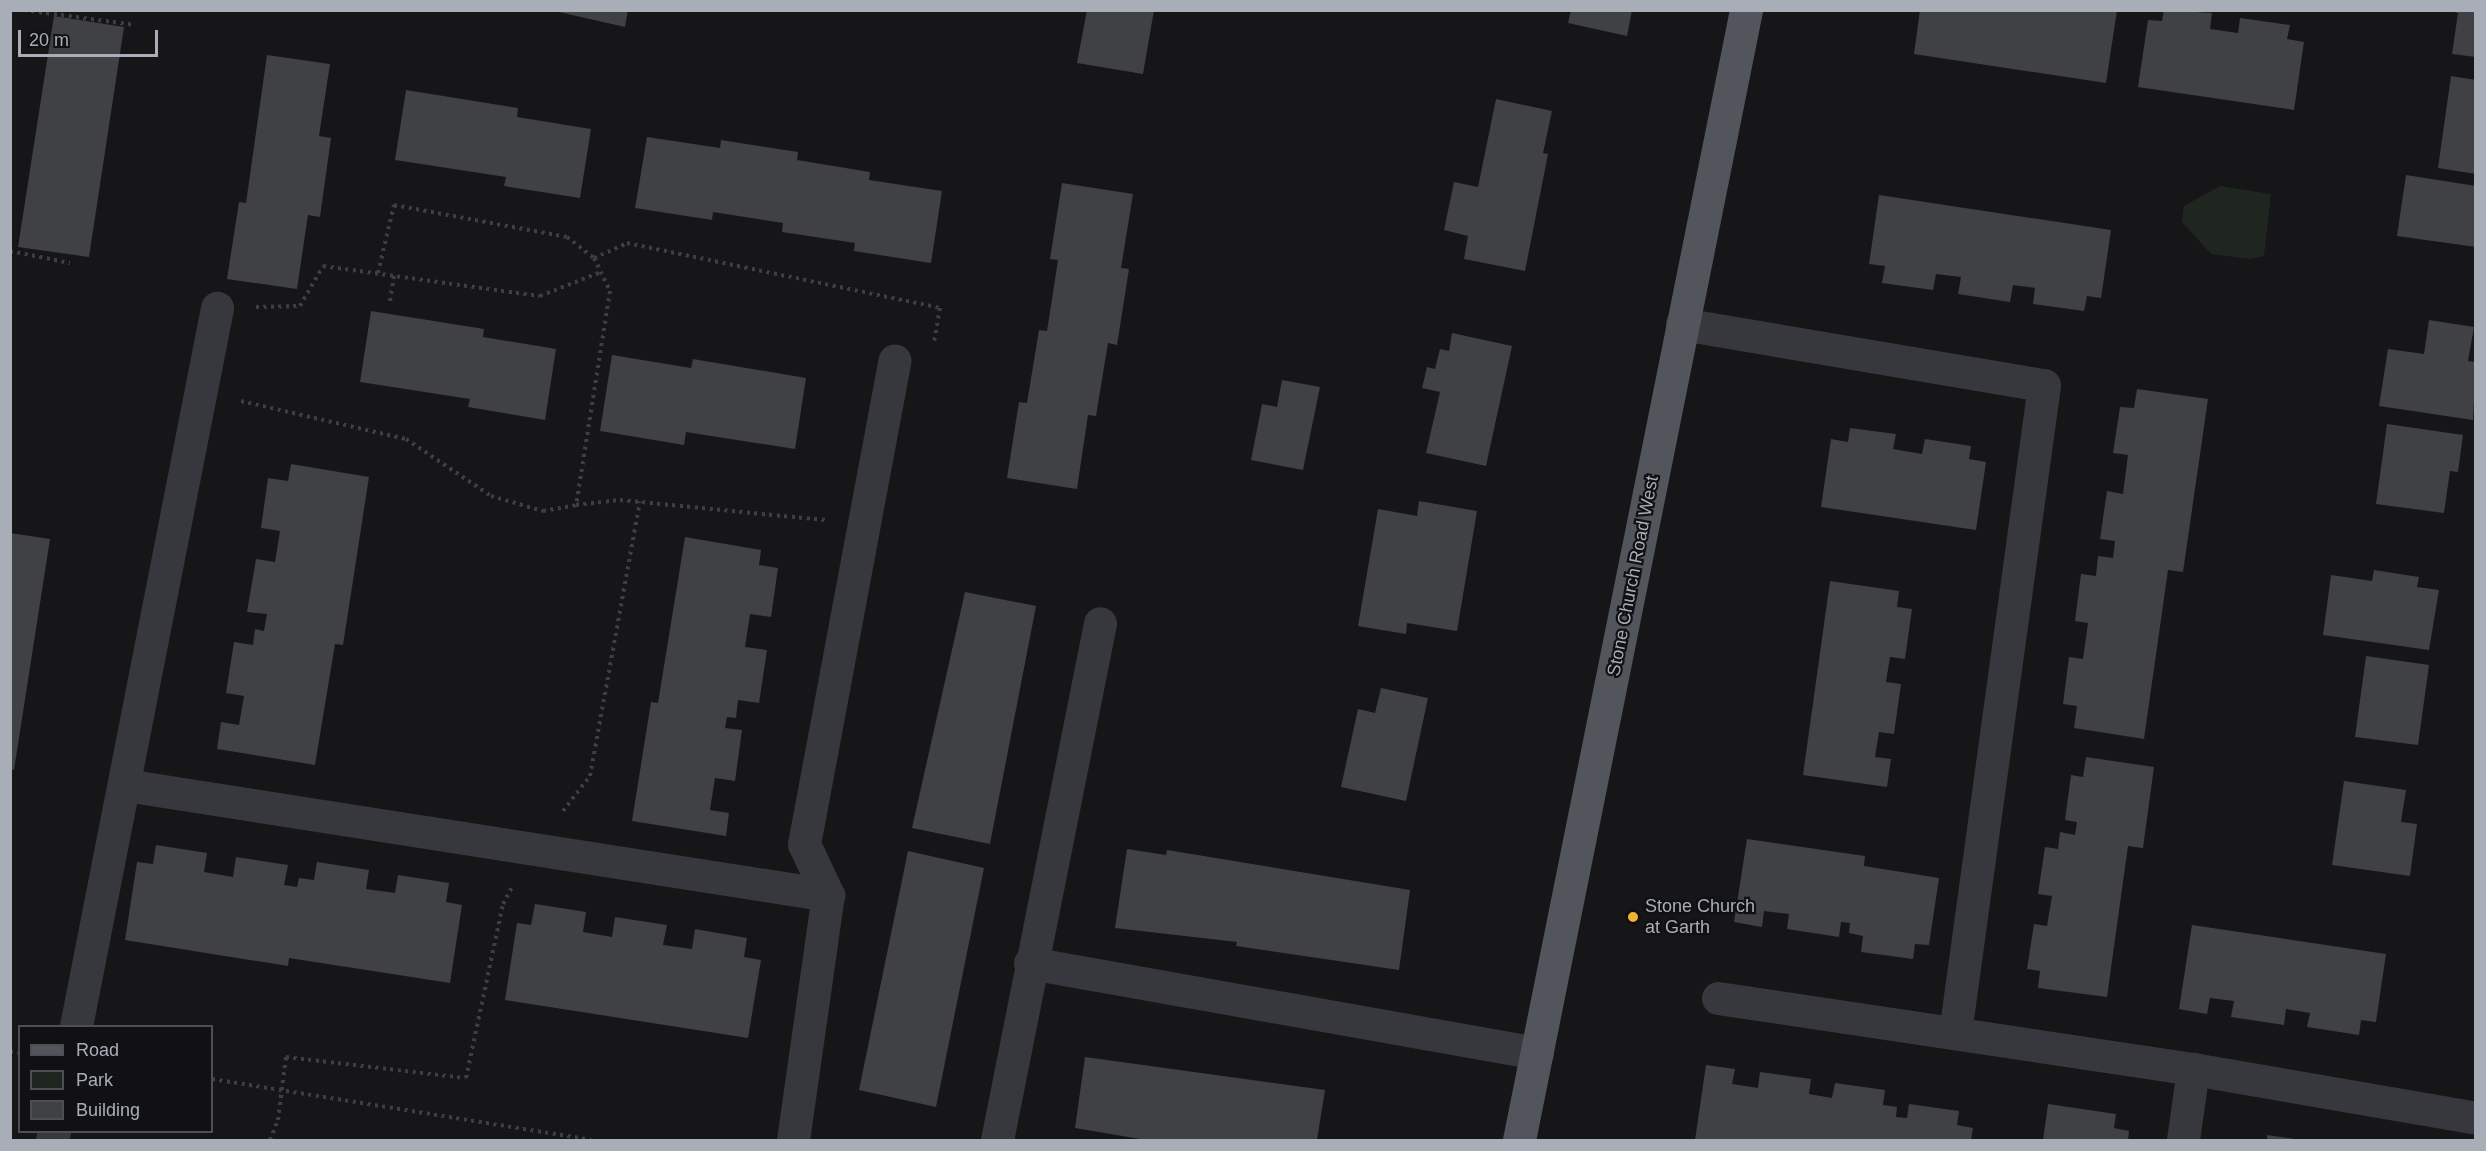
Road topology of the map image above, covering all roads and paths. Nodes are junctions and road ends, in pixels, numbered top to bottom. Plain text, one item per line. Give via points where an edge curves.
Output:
1 (24, 10) edge
2 (1746, 10) edge
3 (135, 25) dead end
4 (10, 251) edge
5 (594, 258) junction
6 (70, 263) dead end
7 (601, 272) junction
8 (378, 273) junction
9 (394, 275) junction
10 (390, 301) dead end
11 (217, 308) joint
12 (1682, 324) junction
13 (895, 360) joint
14 (201, 392) junction
15 (576, 505) junction
16 (866, 524) junction
17 (1100, 622) dead end
18 (125, 786) junction
19 (828, 895) junction
20 (1030, 963) junction
21 (1718, 998) dead end
22 (76, 1025) edge
23 (1955, 1033) junction
24 (1537, 1053) junction
25 (2193, 1069) junction
26 (213, 1079) edge
27 (2475, 1118) edge
28 (591, 1140) edge
29 (793, 1140) edge
30 (997, 1140) edge
31 (1519, 1140) edge
32 (2183, 1140) edge

1 - 3 path
2 - 12 main road, Stone Church Road West
4 - 6 path
5 - 7 path
5 - 8 path via 567,237 394,205
5 - 13 path via 627,243 940,308 929,367
7 - 9 path via 540,296
7 - 15 path via 610,291
8 - 9 path
8 - 11 path via 323,266 300,306
9 - 10 path
11 - 14 lane
12 - 23 lane via 2044,385
12 - 24 main road, Stone Church Road West
13 - 16 lane
14 - 15 path via 406,439 490,496 543,511
14 - 18 lane
15 - 16 path via 620,500
16 - 19 lane via 804,844
17 - 20 lane
18 - 19 lane
18 - 22 lane
19 - 29 lane
20 - 24 lane
20 - 30 lane
21 - 23 lane
23 - 25 lane
24 - 31 main road, Stone Church Road West
25 - 27 lane
25 - 32 lane
26 - 28 path

